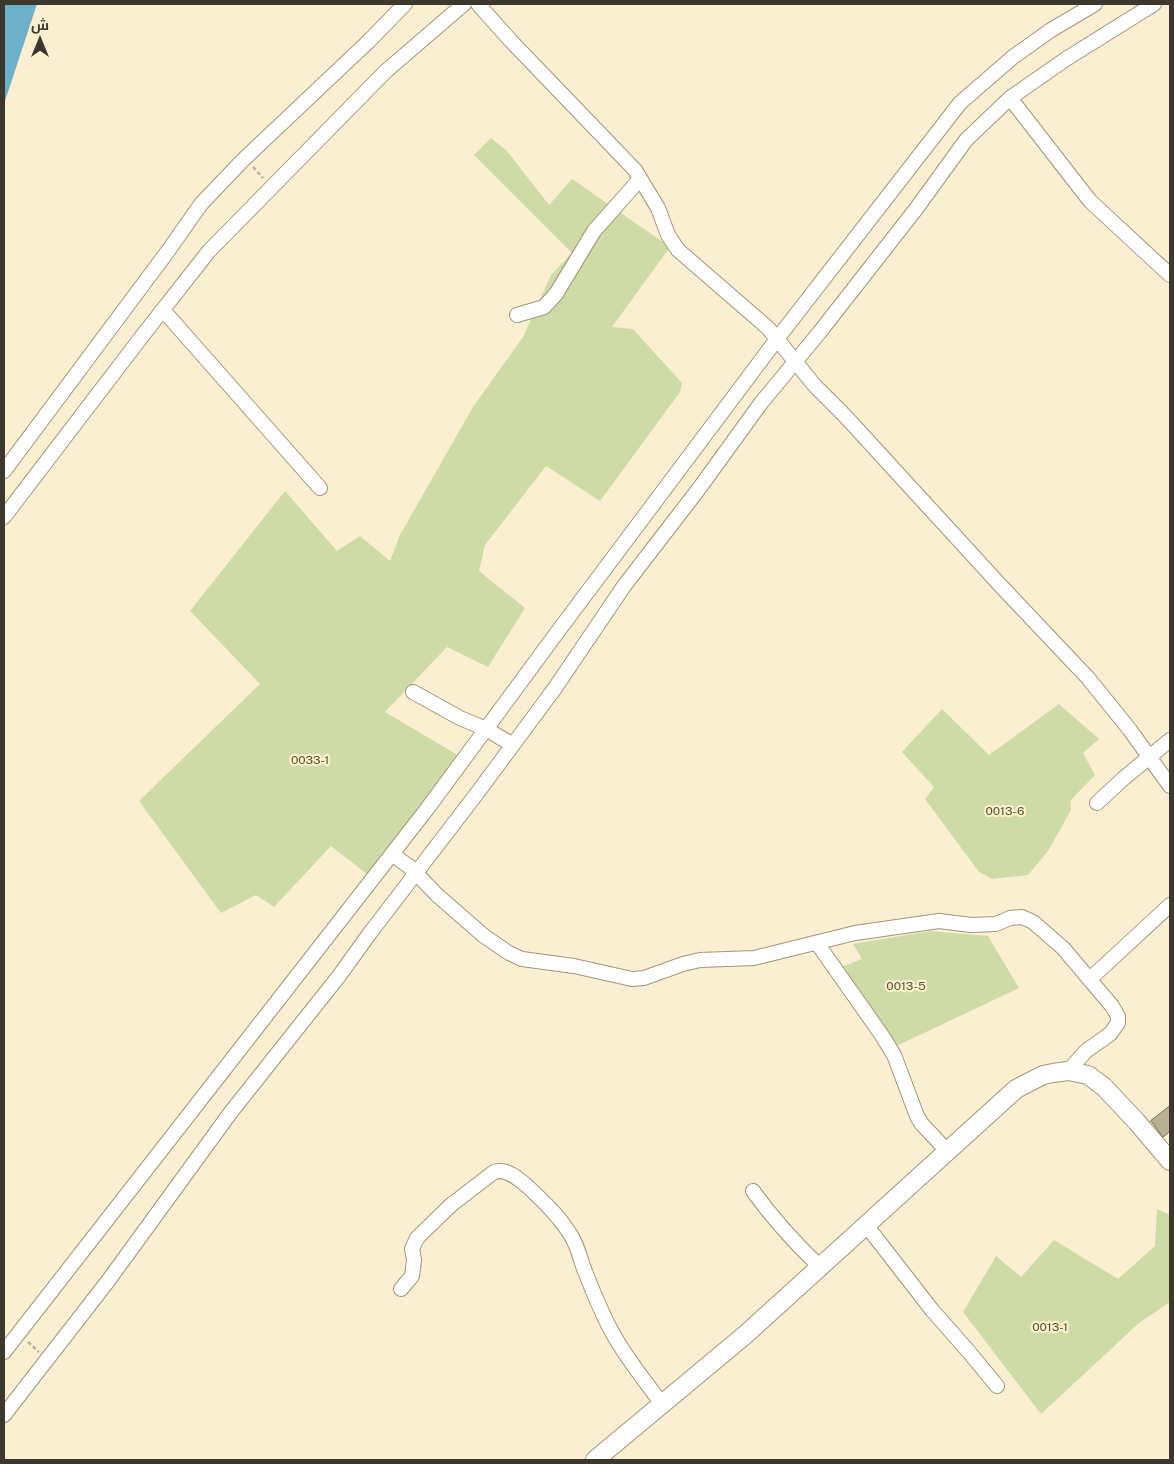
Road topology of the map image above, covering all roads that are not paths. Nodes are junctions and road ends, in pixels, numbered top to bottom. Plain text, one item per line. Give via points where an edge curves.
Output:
1 (405, 4) edge
2 (464, 4) edge
3 (478, 4) edge
4 (1095, 4) edge
5 (1154, 4) edge
6 (1010, 98) junction
7 (640, 179) junction
8 (1170, 275) edge
9 (162, 310) junction
10 (517, 315) dead end
11 (777, 339) junction
12 (796, 362) junction
13 (4, 471) edge
14 (320, 488) dead end
15 (4, 517) edge
16 (414, 692) dead end
17 (486, 729) junction
18 (1170, 740) edge
19 (513, 745) junction
20 (1150, 757) junction
21 (1170, 786) edge
22 (1097, 803) dead end
23 (394, 856) junction
24 (413, 870) junction
25 (1170, 905) edge
26 (816, 943) junction
27 (1090, 979) junction
28 (1068, 1071) junction
29 (947, 1151) junction
30 (1170, 1161) edge
31 (753, 1191) dead end
32 (866, 1224) junction
33 (820, 1266) junction
34 (401, 1289) dead end
35 (4, 1352) edge
36 (997, 1386) dead end
37 (662, 1404) junction
38 (4, 1415) edge
39 (595, 1460) edge

1 - 13 street via 201,204
2 - 9 street via 386,71 231,227
3 - 7 street
4 - 11 street via 1014,57 960,103
5 - 6 street
6 - 8 street via 1090,201
6 - 12 street via 966,140
7 - 10 street via 594,231 556,294 544,307
7 - 11 street via 678,250 758,318
9 - 14 street
9 - 15 street
11 - 12 street
11 - 17 street
12 - 19 street via 761,403 624,586
12 - 20 street via 1088,678
16 - 17 street
17 - 19 street
17 - 23 street
18 - 20 street
19 - 24 street
20 - 21 street
20 - 22 street
23 - 24 street
23 - 35 street
24 - 26 street via 484,936 509,953 522,959 632,979 700,960 754,958
24 - 38 street via 339,976 231,1112
25 - 27 street
26 - 27 street via 855,933 938,921 979,925 1022,917 1033,922 1063,948
26 - 29 street via 882,1034 921,1123
27 - 28 street via 1112,1006 1118,1023
28 - 29 main road via 1043,1075 1016,1089
28 - 30 main road via 1088,1075 1104,1087
29 - 32 main road
31 - 33 street via 781,1227
32 - 33 main road
32 - 36 street via 932,1310
33 - 37 main road via 745,1336
34 - 37 street via 412,1276 412,1249 417,1238 451,1205 494,1172 506,1171 548,1205 569,1231 611,1331
37 - 39 main road

